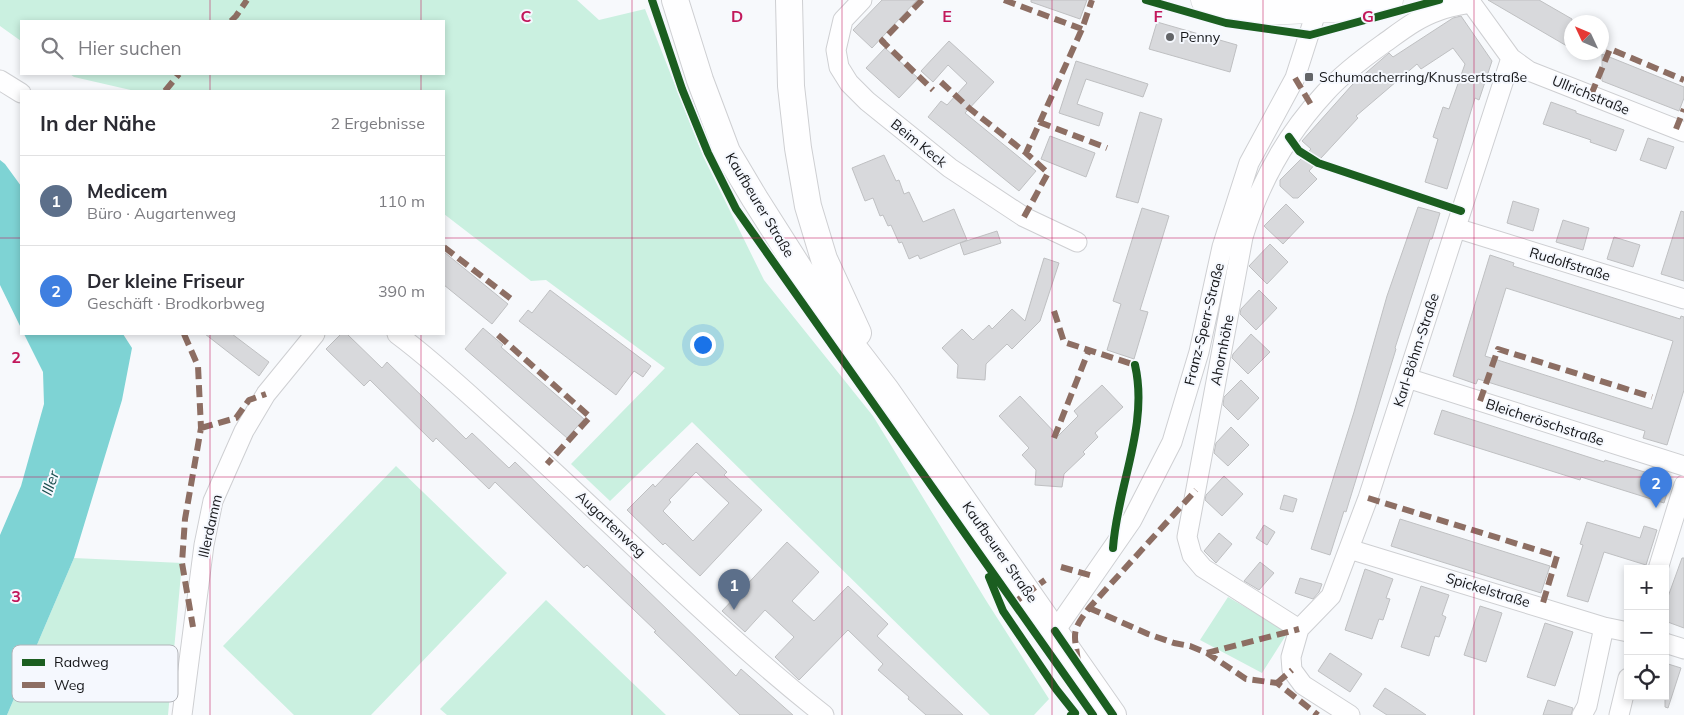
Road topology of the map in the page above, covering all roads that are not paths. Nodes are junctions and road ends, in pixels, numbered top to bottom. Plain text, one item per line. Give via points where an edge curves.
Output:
1 (675, 0) edge
2 (789, 0) edge
3 (862, 0) edge
4 (1205, 0) edge
5 (1389, 0) edge
6 (1470, 1) edge
7 (1319, 4) edge
8 (1511, 58) junction
9 (0, 80) edge
10 (20, 92) edge
11 (1684, 132) edge
12 (1456, 228) junction
13 (1077, 242) dead end
14 (1684, 299) edge
15 (314, 335) edge
16 (398, 335) edge
17 (1407, 378) junction
18 (886, 390) junction
19 (1684, 466) edge
20 (1684, 485) edge
21 (1349, 548) junction
22 (1659, 565) edge
23 (1604, 627) junction
24 (1300, 630) junction
25 (1055, 631) junction
26 (1624, 631) edge
27 (1669, 644) edge
28 (1684, 649) edge
29 (1624, 694) edge
30 (182, 715) edge
31 (824, 715) edge
32 (1113, 715) edge
33 (1350, 715) edge
34 (1582, 715) edge
35 (1619, 715) edge

1 - 18 street, Kaufbeurer Straße via 727,152 830,317
2 - 18 street, Kaufbeurer Straße via 792,86 808,206 824,259
3 - 13 street, Beim Keck via 843,20 837,42 839,67 849,83 950,168 1024,217
4 - 7 main road via 1263,11
5 - 7 main road via 1357,7
6 - 8 street, Ullrichstraße
6 - 24 street, Ahornhöhe via 1438,10 1410,25 1355,64 1325,93 1289,137 1251,211 1187,537 1192,555 1203,568
7 - 25 street, Franz-Sperr-Straße via 1295,78 1249,163 1222,247 1199,352 1172,442 1132,520
8 - 11 street, Ullrichstraße via 1529,71
8 - 12 street, Karl-Böhm-Straße
9 - 10 street
12 - 14 street, Rudolfstraße
12 - 17 street, Karl-Böhm-Straße
15 - 30 street, Illerdamm via 266,394 242,435 213,501
16 - 31 street, Augartenweg via 423,353 687,596
17 - 19 street, Bleicheröschstraße
17 - 21 street, Karl-Böhm-Straße
18 - 25 street, Kaufbeurer Straße
20 - 22 street
21 - 23 street, Spickelstraße
21 - 24 street, Karl-Böhm-Straße via 1331,596
23 - 26 street, Spickelstraße
23 - 34 street via 1587,706
24 - 33 street via 1291,657 1292,670 1303,684
25 - 32 street, Kaufbeurer Straße
27 - 28 street
29 - 35 street

